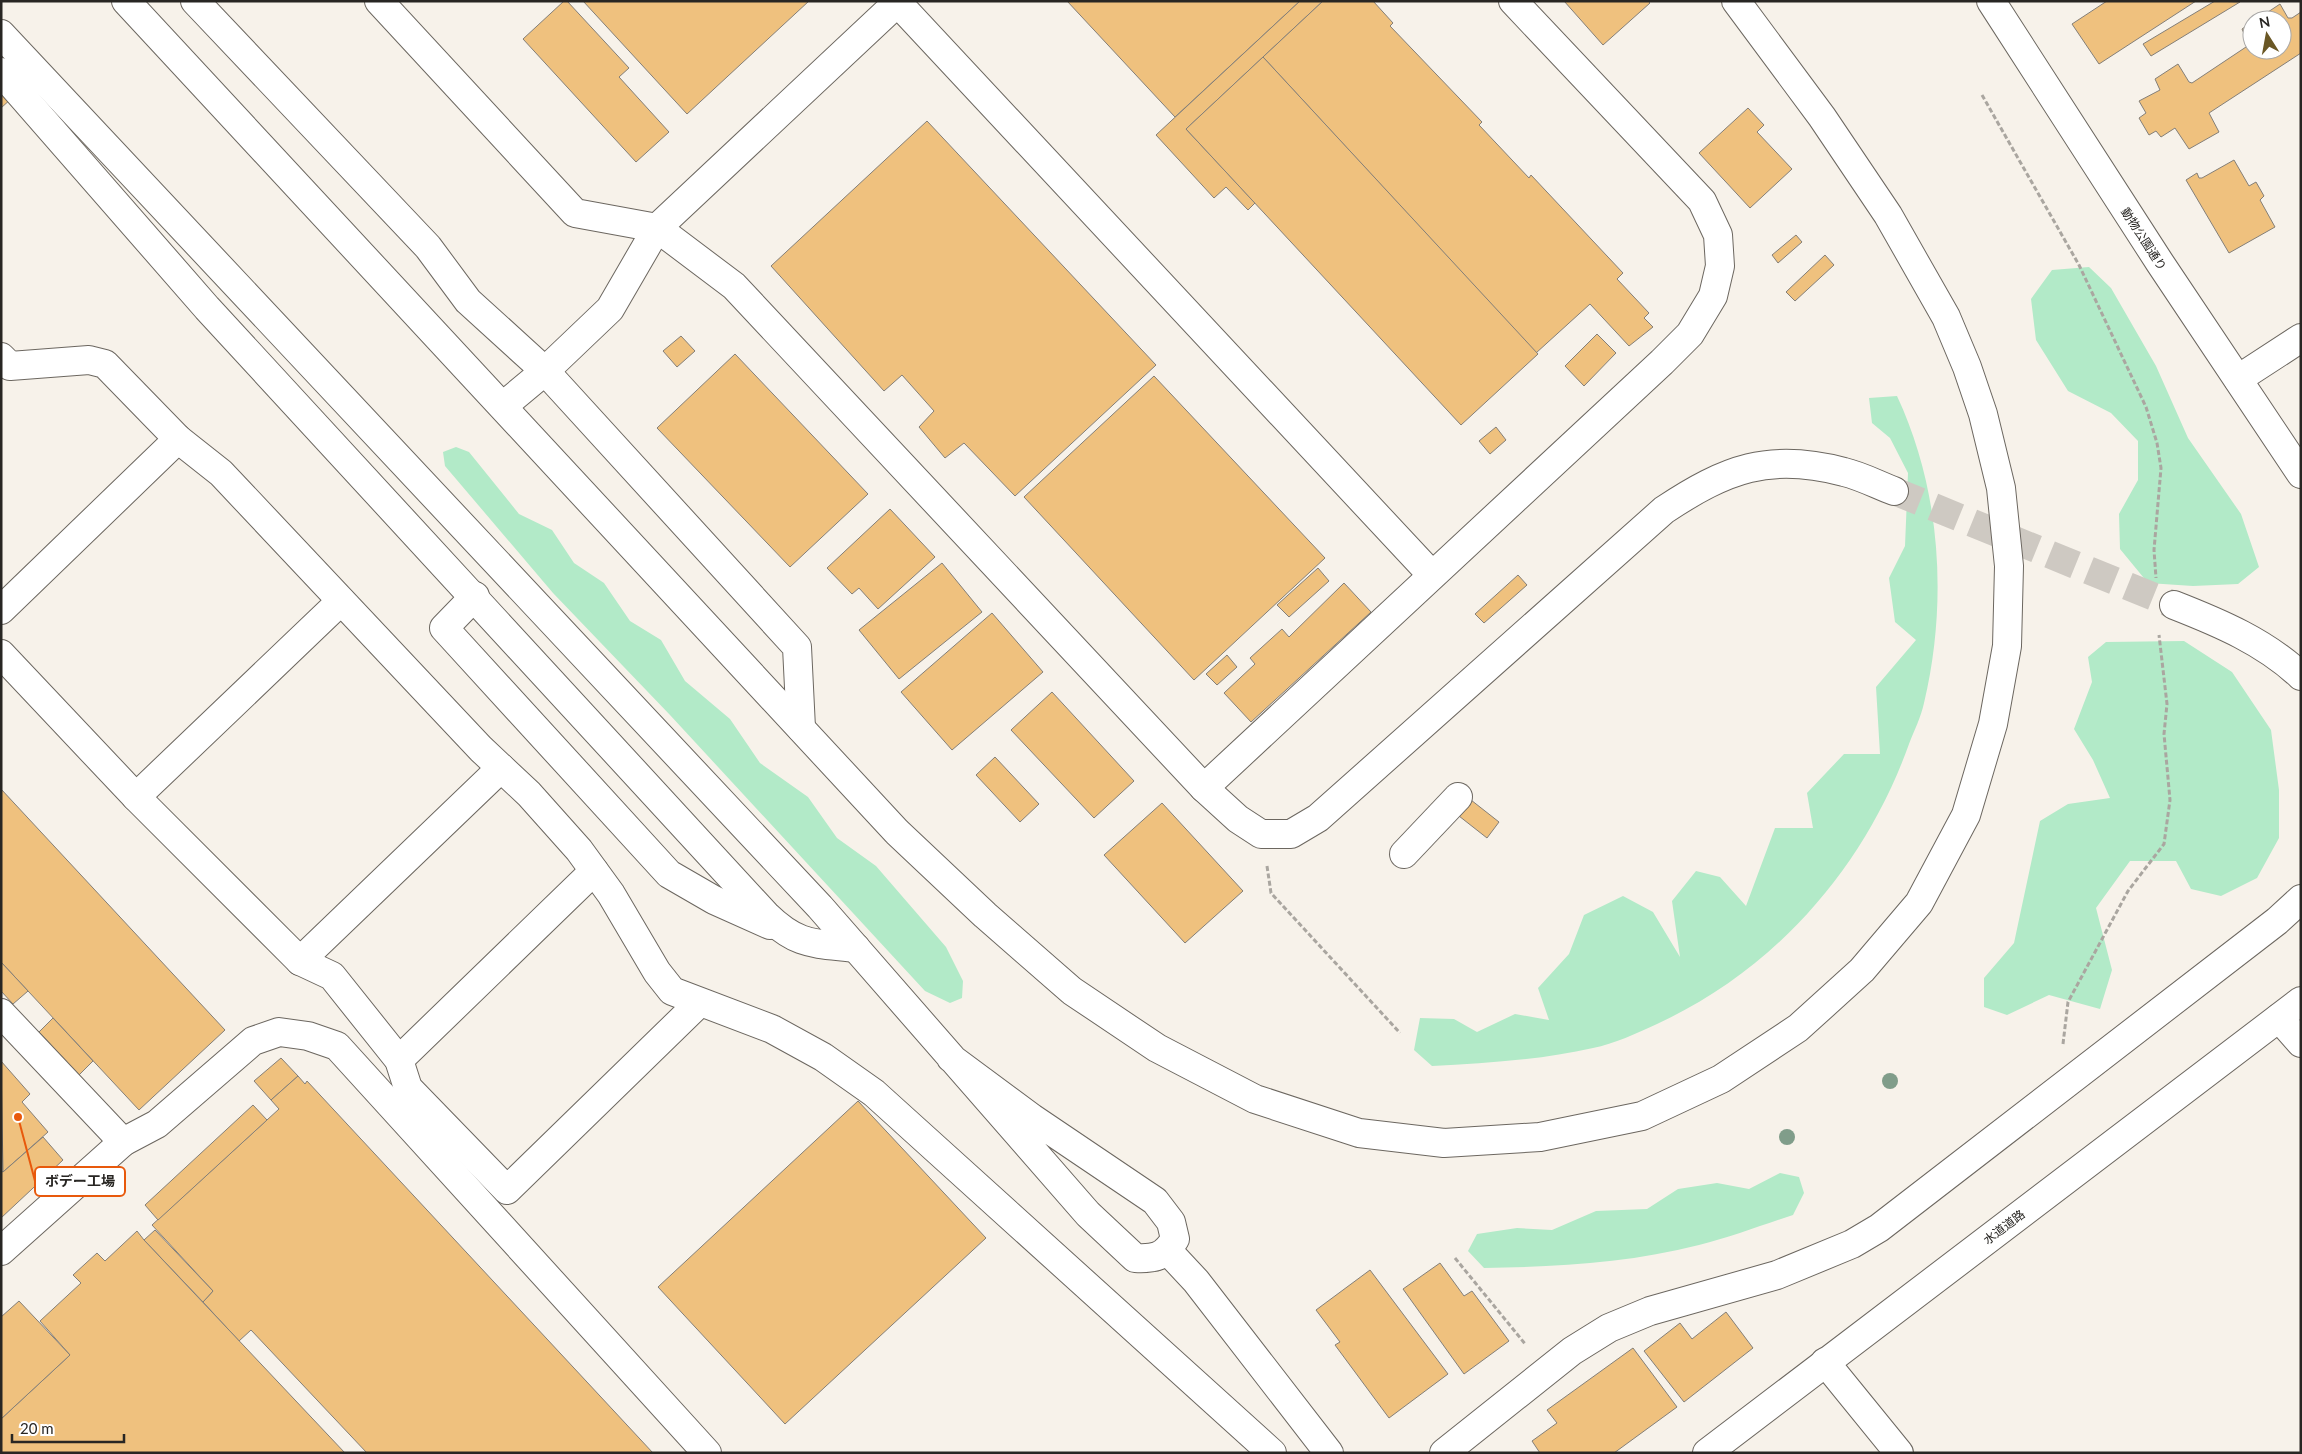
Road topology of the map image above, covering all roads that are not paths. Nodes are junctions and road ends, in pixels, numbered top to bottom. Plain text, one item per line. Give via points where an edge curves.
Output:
1 (126, 1) edge
2 (195, 1) edge
3 (379, 1) edge
4 (1513, 1) edge
5 (1736, 1) edge
6 (1992, 1) edge
7 (897, 2) edge
8 (1, 34) edge
9 (1, 72) edge
10 (657, 228) junction
11 (2301, 338) edge
12 (1, 357) edge
13 (545, 371) junction
14 (2238, 379) junction
15 (503, 406) junction
16 (178, 439) junction
17 (2301, 474) edge
18 (1894, 491) tunnel mouth
19 (1431, 574) junction
20 (474, 596) junction
21 (2165, 596) tunnel mouth
22 (341, 600) junction
23 (1, 610) edge
24 (1, 654) edge
25 (2301, 676) edge
26 (801, 728) junction
27 (501, 768) junction
28 (1204, 788) junction
29 (136, 797) junction
30 (1458, 797) dead end
31 (1404, 854) dead end
32 (594, 871) junction
33 (2301, 899) edge
34 (783, 931) junction
35 (856, 948) junction
36 (300, 961) junction
37 (2301, 1001) edge
38 (698, 1003) junction
39 (1, 1013) edge
40 (2279, 1018) junction
41 (2301, 1043) edge
42 (951, 1058) junction
43 (399, 1060) junction
44 (123, 1142) junction
45 (1, 1251) edge
46 (1168, 1251) junction
47 (1825, 1362) junction
48 (707, 1453) edge
49 (1272, 1453) edge
50 (1329, 1453) edge
51 (1444, 1453) edge
52 (1707, 1453) edge
53 (1899, 1453) edge

1 - 15 street
2 - 13 street via 428,247 468,301
3 - 10 street via 575,213
4 - 19 street via 1702,200 1718,235 1720,266 1713,296 1690,334
5 - 26 street via 1822,116 1888,215 1946,317 1983,414 2000,488 2009,566 2005,656 1993,724 1966,814 1919,903 1862,970 1798,1028 1721,1079 1642,1116 1540,1137 1482,1141 1444,1143 1359,1133 1255,1099 1157,1048 1072,991 897,832
6 - 14 street, 動物公園通り
7 - 10 street
7 - 19 street
8 - 35 street
9 - 20 street via 207,308
10 - 13 street via 610,309
10 - 28 street via 734,286
11 - 14 street
12 - 16 street via 10,366 89,360 105,364
13 - 15 street
13 - 26 street via 797,647
14 - 17 street, 動物公園通り
15 - 26 street
16 - 22 street via 221,473
16 - 23 street
18 - 28 street via 1846,472 1806,464 1768,464 1732,472 1699,487 1664,510 1318,818 1291,834 1261,834 1238,819
19 - 28 street
20 - 34 street
20 - 34 street via 444,628 669,874 714,900
21 - 25 street via 2264,647
22 - 27 street
22 - 29 street
24 - 29 street
27 - 32 street via 529,794
27 - 36 street
29 - 36 street
30 - 31 street
32 - 38 street via 672,992
32 - 43 street
33 - 51 street via 2277,921 1879,1228 1852,1244 1778,1275 1650,1311 1609,1328 1572,1351
34 - 35 street via 802,942
35 - 42 street
36 - 43 street via 332,976
37 - 40 street, 水道道路
38 - 43 street via 507,1190 408,1088
38 - 49 street via 772,1030 823,1057 874,1093
39 - 44 street
40 - 41 street
40 - 47 street, 水道道路
42 - 46 street via 1088,1214 1135,1258 1152,1259
42 - 46 street via 1032,1118 1155,1201 1171,1222 1175,1239
44 - 45 street
44 - 48 street via 157,1124 253,1041 279,1032 308,1036 337,1046
46 - 50 street via 1196,1281
47 - 52 street, 水道道路
47 - 53 street

